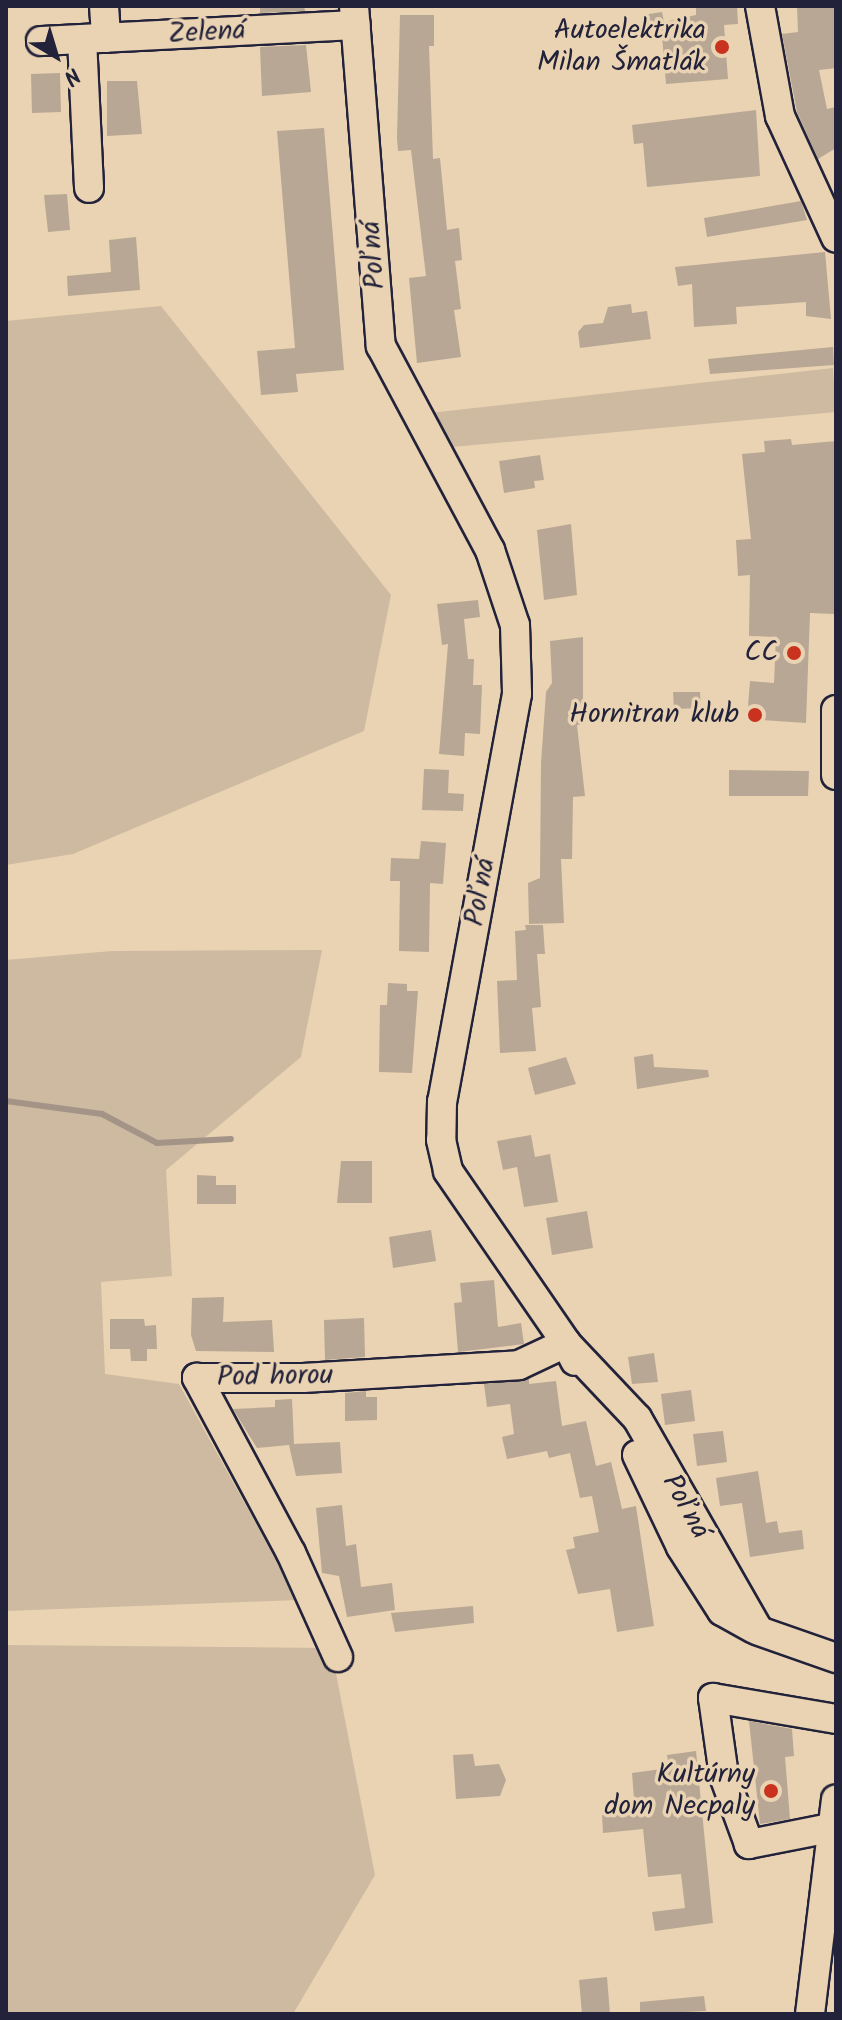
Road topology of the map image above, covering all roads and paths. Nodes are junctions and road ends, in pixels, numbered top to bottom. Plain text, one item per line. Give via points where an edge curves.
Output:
1 (104, 6) edge
2 (760, 6) edge
3 (355, 16) edge
4 (94, 38) junction
5 (41, 41) dead end
6 (89, 188) dead end
7 (836, 238) edge
8 (836, 710) edge
9 (836, 775) edge
10 (566, 1343) junction
11 (338, 1657) dead end
12 (836, 1658) edge
13 (836, 1719) edge
14 (836, 1800) edge
15 (830, 1828) junction
16 (810, 2014) edge

1 - 4 street
2 - 7 street via 780,116
3 - 4 street, Zelená
3 - 10 street, Poľná via 381,346 490,550 515,625 517,694 442,1101 441,1140 448,1171
4 - 5 street, Zelená
4 - 6 street
8 - 9 street
10 - 11 street, Pod horou via 519,1365 303,1378 197,1378 291,1553
10 - 12 street, Poľná via 637,1418 759,1631
13 - 15 street via 713,1698 724,1776 749,1844
14 - 15 street
15 - 16 street

